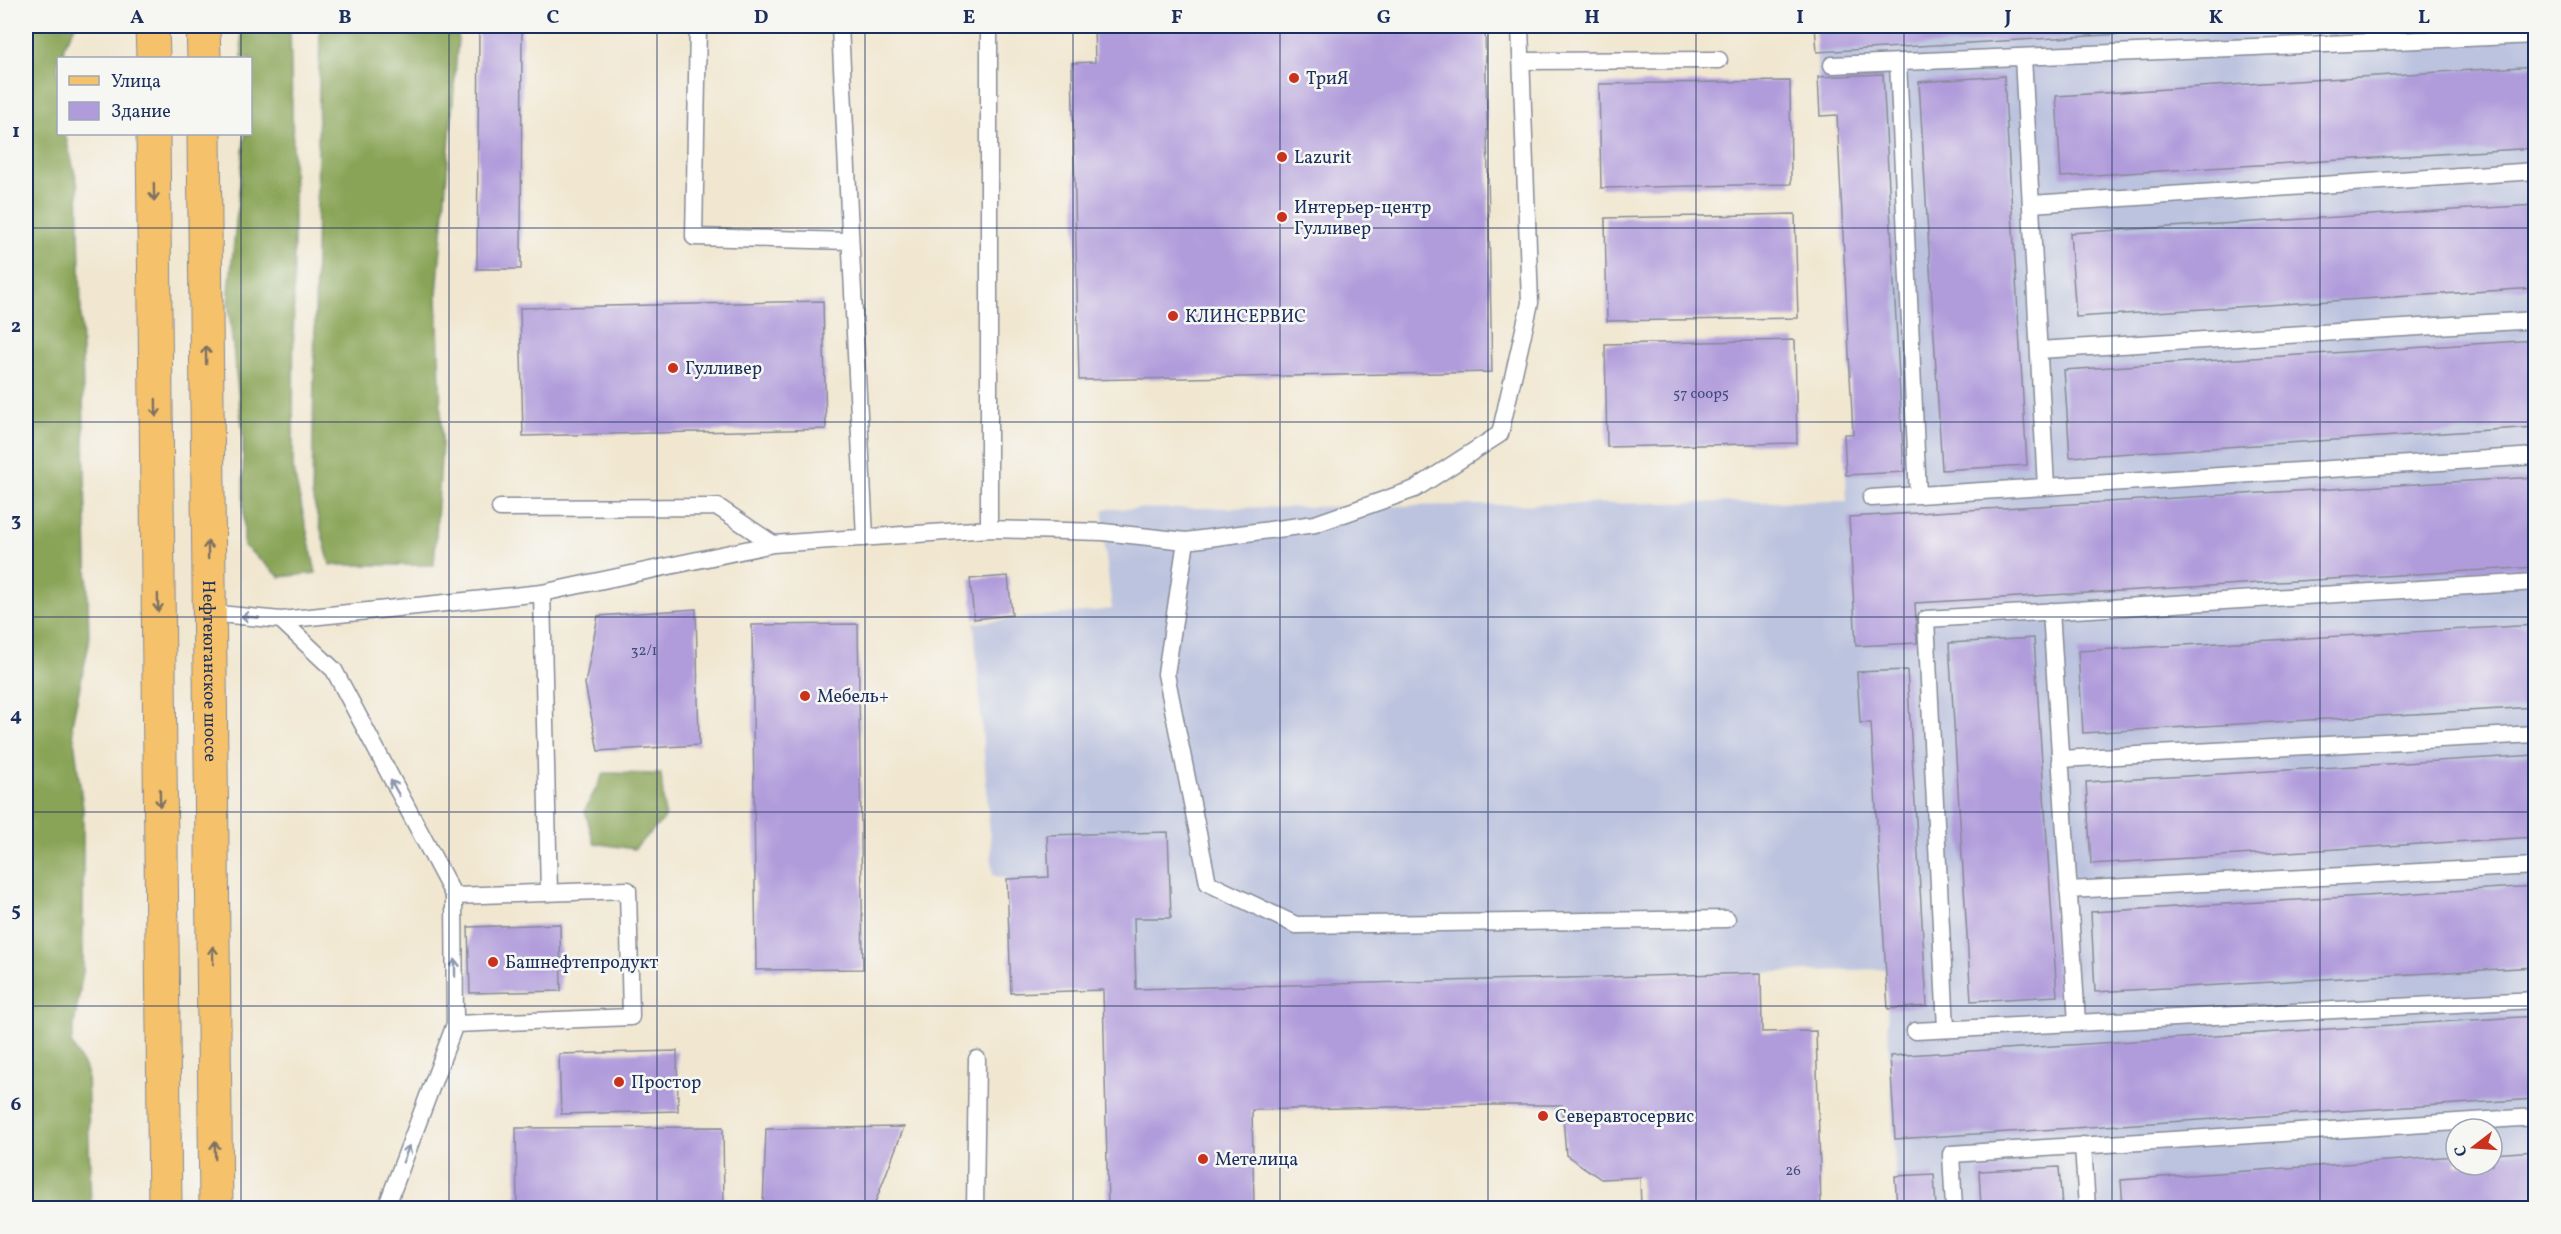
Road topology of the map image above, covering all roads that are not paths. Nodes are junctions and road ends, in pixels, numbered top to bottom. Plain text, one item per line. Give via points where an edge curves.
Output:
1 (152, 26) edge
2 (203, 26) edge
3 (698, 26) edge
4 (840, 26) edge
5 (989, 26) edge
6 (1520, 26) edge
7 (2535, 35) edge
8 (153, 57) edge
9 (204, 57) edge
10 (2023, 57) junction
11 (1719, 60) dead end
12 (1521, 61) junction
13 (1898, 62) junction
14 (1832, 65) dead end
15 (153, 135) edge
16 (204, 135) edge
17 (2535, 171) edge
18 (2031, 204) junction
19 (850, 241) junction
20 (2535, 320) edge
21 (2039, 350) junction
22 (2535, 456) edge
23 (2046, 487) junction
24 (1918, 495) junction
25 (1871, 498) dead end
26 (500, 508) dead end
27 (989, 529) junction
28 (865, 538) junction
29 (1185, 541) junction
30 (773, 544) junction
31 (2535, 582) edge
32 (542, 593) junction
33 (2051, 611) junction
34 (209, 613) junction
35 (281, 620) junction
36 (2535, 734) edge
37 (2061, 759) junction
38 (2535, 866) edge
39 (2068, 890) junction
40 (549, 893) junction
41 (454, 896) junction
42 (1727, 919) dead end
43 (2535, 1000) edge
44 (2077, 1023) junction
45 (455, 1024) junction
46 (1946, 1029) junction
47 (1914, 1031) dead end
48 (977, 1059) dead end
49 (2535, 1117) edge
50 (2084, 1145) junction
51 (165, 1209) edge
52 (216, 1209) edge
53 (386, 1209) edge
54 (975, 1209) edge
55 (1954, 1209) edge
56 (2087, 1209) edge

1 - 8 main road
2 - 9 main road
3 - 19 lane via 694,237
4 - 19 lane
5 - 27 lane
6 - 12 lane
7 - 10 lane
10 - 13 lane
10 - 18 lane
11 - 12 lane
12 - 29 lane via 1530,303 1500,434 1415,489 1315,524
13 - 14 lane
13 - 24 lane
15 -> 51 main road
34 -> 16 main road, Нефтеюганское шоссе
17 - 18 lane
18 - 21 lane
19 - 28 lane
20 - 21 lane
21 - 23 lane
22 - 23 lane
23 - 24 lane
24 - 25 lane
26 - 30 lane via 718,507
27 - 28 lane
27 - 29 lane via 1103,532
28 - 30 lane
29 - 42 lane via 1166,674 1208,883 1296,925
30 - 32 lane
31 - 33 lane
32 - 35 lane
32 - 40 lane
33 - 37 lane
33 - 46 lane via 1926,619
35 -> 34 lane
52 -> 34 main road, Нефтеюганское шоссе
41 -> 35 lane via 334,670
36 - 37 lane
37 - 39 lane
38 - 39 lane
39 - 44 lane
40 - 41 lane
40 - 45 lane via 628,890 631,1017
45 -> 41 lane
43 - 44 lane
44 - 46 lane
53 -> 45 lane
46 - 47 lane
48 - 54 lane
49 - 50 lane
50 - 55 lane via 1951,1154
50 - 56 lane

